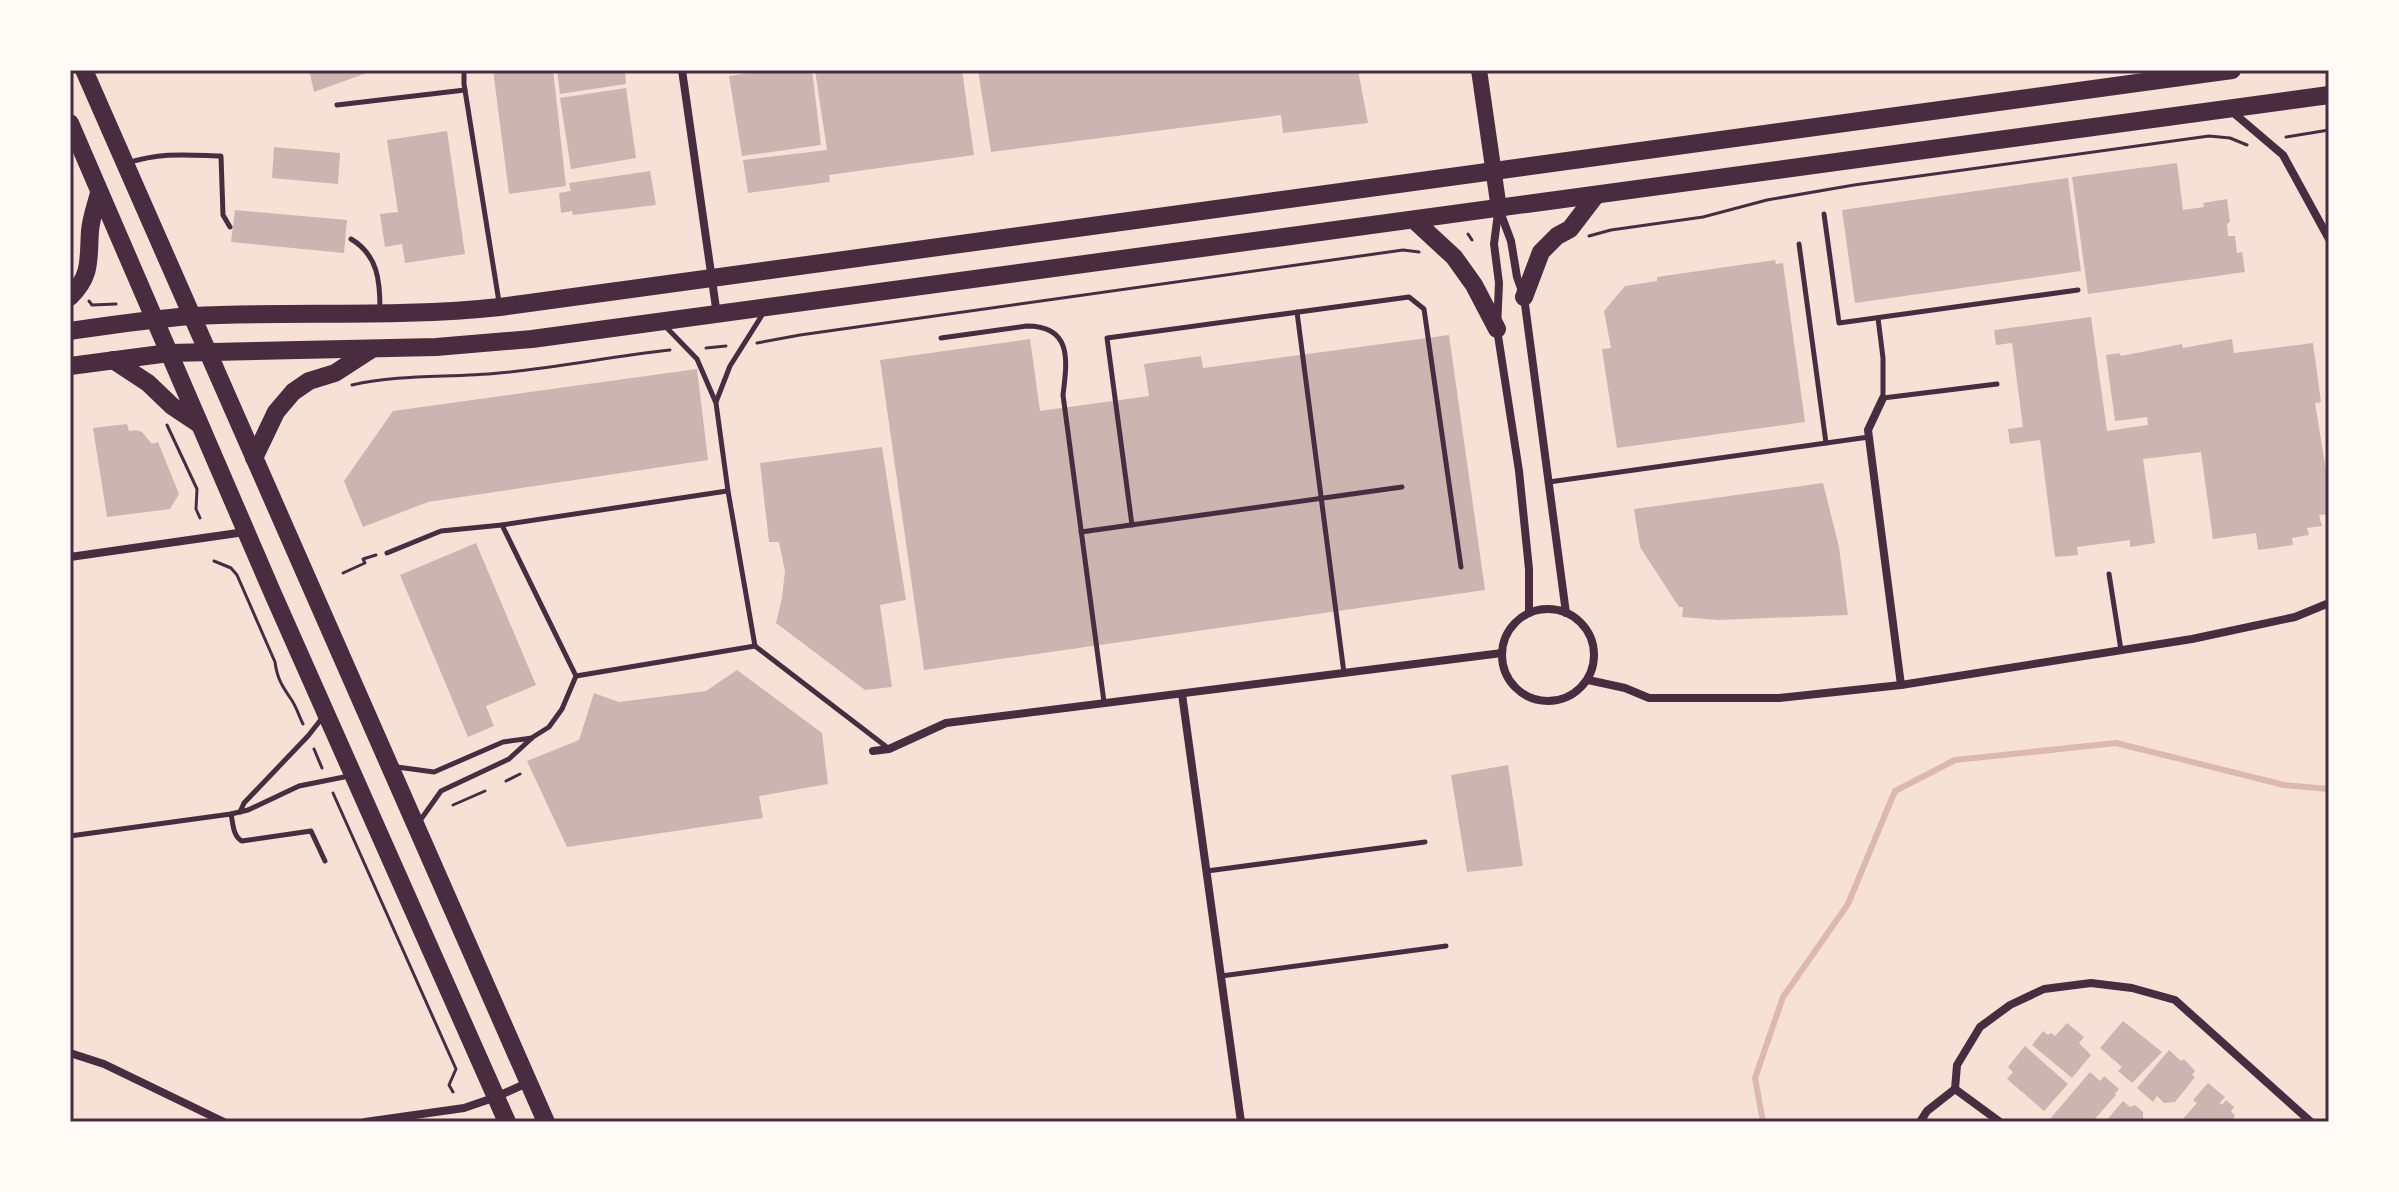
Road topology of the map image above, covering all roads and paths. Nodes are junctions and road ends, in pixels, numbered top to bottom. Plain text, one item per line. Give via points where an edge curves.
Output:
1 (84, 70) edge
2 (464, 70) edge
3 (682, 70) edge
4 (1479, 70) edge
5 (2232, 70) edge
6 (465, 90) junction
7 (2329, 95) edge
8 (337, 105) dead end
9 (2228, 108) junction
10 (70, 123) edge
11 (2329, 130) edge
12 (2280, 140) dead end
13 (2249, 146) dead end
14 (124, 164) junction
15 (1493, 172) junction
16 (99, 193) junction
17 (1596, 195) junction
18 (1499, 209) junction
19 (1824, 214) dead end
20 (1415, 221) junction
21 (230, 227) dead end
22 (1468, 234) dead end
23 (1482, 237) dead end
24 (351, 239) dead end
25 (1580, 239) dead end
26 (2329, 239) edge
27 (1799, 244) dead end
28 (1425, 254) dead end
29 (711, 279) junction
30 (2078, 290) dead end
31 (1524, 297) junction
32 (78, 298) edge
33 (128, 303) dead end
34 (500, 307) junction
35 (766, 309) junction
36 (1297, 312) junction
37 (380, 314) junction
38 (191, 316) junction
39 (717, 316) junction
40 (1878, 318) junction
41 (154, 320) junction
42 (661, 323) junction
43 (1497, 329) junction
44 (70, 331) edge
45 (941, 338) dead end
46 (756, 343) dead end
47 (731, 346) dead end
48 (372, 349) junction
49 (699, 349) dead end
50 (678, 350) dead end
51 (206, 352) junction
52 (169, 353) junction
53 (113, 360) junction
54 (70, 366) edge
55 (1997, 384) dead end
56 (341, 389) dead end
57 (1883, 398) junction
58 (716, 403) junction
59 (163, 416) dead end
60 (199, 424) junction
61 (1869, 437) junction
62 (1826, 443) junction
63 (254, 458) junction
64 (1548, 482) junction
65 (1402, 487) dead end
66 (728, 491) junction
67 (1321, 498) junction
68 (200, 518) dead end
69 (502, 525) junction
70 (1132, 525) junction
71 (246, 532) junction
72 (1081, 532) junction
73 (387, 553) joint
74 (70, 557) edge
75 (214, 561) dead end
76 (1461, 567) dead end
77 (343, 573) dead end
78 (2109, 574) dead end
79 (2329, 603) edge
80 (1529, 613) junction
81 (1566, 613) junction
82 (755, 646) junction
83 (2121, 651) junction
84 (1502, 653) junction
85 (1344, 673) junction
86 (576, 676) junction
87 (1588, 680) junction
88 (1901, 685) junction
89 (1182, 694) junction
90 (1104, 703) junction
91 (326, 713) junction
92 (308, 736) junction
93 (533, 737) junction
94 (889, 749) junction
95 (873, 751) dead end
96 (390, 766) junction
97 (520, 774) dead end
98 (353, 775) junction
99 (327, 780) junction
100 (506, 781) dead end
101 (485, 791) dead end
102 (453, 805) dead end
103 (240, 812) junction
104 (231, 814) junction
105 (416, 826) junction
106 (70, 836) edge
107 (1425, 842) dead end
108 (325, 861) dead end
109 (1206, 871) junction
110 (1446, 946) dead end
111 (1221, 976) junction
112 (70, 1053) edge
113 (528, 1083) junction
114 (1955, 1089) junction
115 (453, 1092) dead end
116 (496, 1097) junction
117 (224, 1122) edge
118 (365, 1122) edge
119 (507, 1122) edge
120 (546, 1122) edge
121 (1241, 1122) edge
122 (1920, 1122) edge
123 (2000, 1122) edge
124 (2311, 1122) edge

1 - 14 main road
2 - 6 lane
3 - 29 street
4 - 15 main road
5 - 15 main road
6 - 8 lane
6 - 34 lane
7 - 9 main road
9 - 17 main road
9 - 26 street via 2283,155
10 - 16 main road
11 - 12 path
13 - 25 path via 2209,136 1854,185
14 - 21 lane via 159,154 221,156 223,215
14 - 38 main road
15 - 18 main road
15 - 29 main road
16 - 32 main road via 88,270
16 - 41 main road
17 - 18 main road
17 - 31 main road via 1570,229 1541,252
18 - 20 main road
18 - 31 street
18 - 43 street via 1494,244
19 - 40 lane via 1839,323
20 - 35 main road
20 - 43 main road via 1454,257
22 - 23 path via 1472,240
24 - 37 lane via 376,266
27 - 62 lane
28 - 46 path via 1403,250
29 - 34 main road
29 - 39 street
30 - 40 lane
31 - 64 street
32 - 33 path via 92,305
34 - 37 main road
35 - 39 main road
35 - 58 lane via 730,366
36 - 67 lane
36 - 70 lane via 1107,338
36 - 76 lane via 1409,297 1424,309
37 - 38 main road
38 - 41 main road
38 - 51 main road
39 - 42 main road
40 - 57 lane
41 - 44 main road
41 - 52 main road
42 - 48 main road via 478,344
42 - 58 lane via 697,359
43 - 80 street via 1520,485
45 - 72 lane via 1041,326 1059,339 1067,365 1063,395
47 - 49 path
48 - 51 main road
48 - 63 main road via 293,392 276,412
50 - 56 path via 497,373 380,379
51 - 52 main road
51 - 63 main road
52 - 53 main road
52 - 60 main road
53 - 54 main road
53 - 60 main road
55 - 57 lane
57 - 61 street
58 - 66 lane
59 - 68 path via 197,489
60 - 71 main road
61 - 62 lane
61 - 88 street
62 - 64 lane
63 - 96 main road
64 - 81 street
65 - 67 lane
66 - 69 lane
66 - 82 lane
67 - 70 lane
67 - 85 lane
69 - 73 lane via 441,531
69 - 86 lane
70 - 72 lane
71 - 74 street
71 - 91 main road
72 - 90 lane
73 - 77 path via 363,559 365,563
75 - 92 path via 237,575 283,690
78 - 83 lane
79 - 83 street via 2257,626
80 - 81 street
80 - 84 street via 1511,628
81 - 87 street via 1581,622 1594,645
82 - 86 lane
82 - 94 lane
83 - 88 street
84 - 85 street
84 - 87 street via 1511,684 1536,700 1565,699
85 - 89 street
86 - 93 lane via 556,720
87 - 88 street via 1673,700 1779,698
89 - 90 street
89 - 109 street
90 - 94 street via 946,723
91 - 92 lane
91 - 98 main road
92 - 99 path
92 - 103 lane
93 - 96 lane via 503,742 434,772
93 - 105 lane via 509,759 441,791
94 - 95 street
96 - 105 main road
97 - 100 path
98 - 99 lane
98 - 116 main road
99 - 103 lane via 299,786
99 - 115 path via 456,1069 449,1085
101 - 102 path
103 - 104 lane
104 - 106 lane
104 - 108 lane via 242,841 311,831
105 - 113 main road
107 - 109 lane
109 - 111 street
110 - 111 lane
111 - 121 street
112 - 117 street
113 - 116 street
113 - 120 main road
114 - 122 street
114 - 123 street
114 - 124 street via 1957,1065 1980,1027 2044,989 2091,983 2175,1000
116 - 118 street via 464,1108
116 - 119 main road

